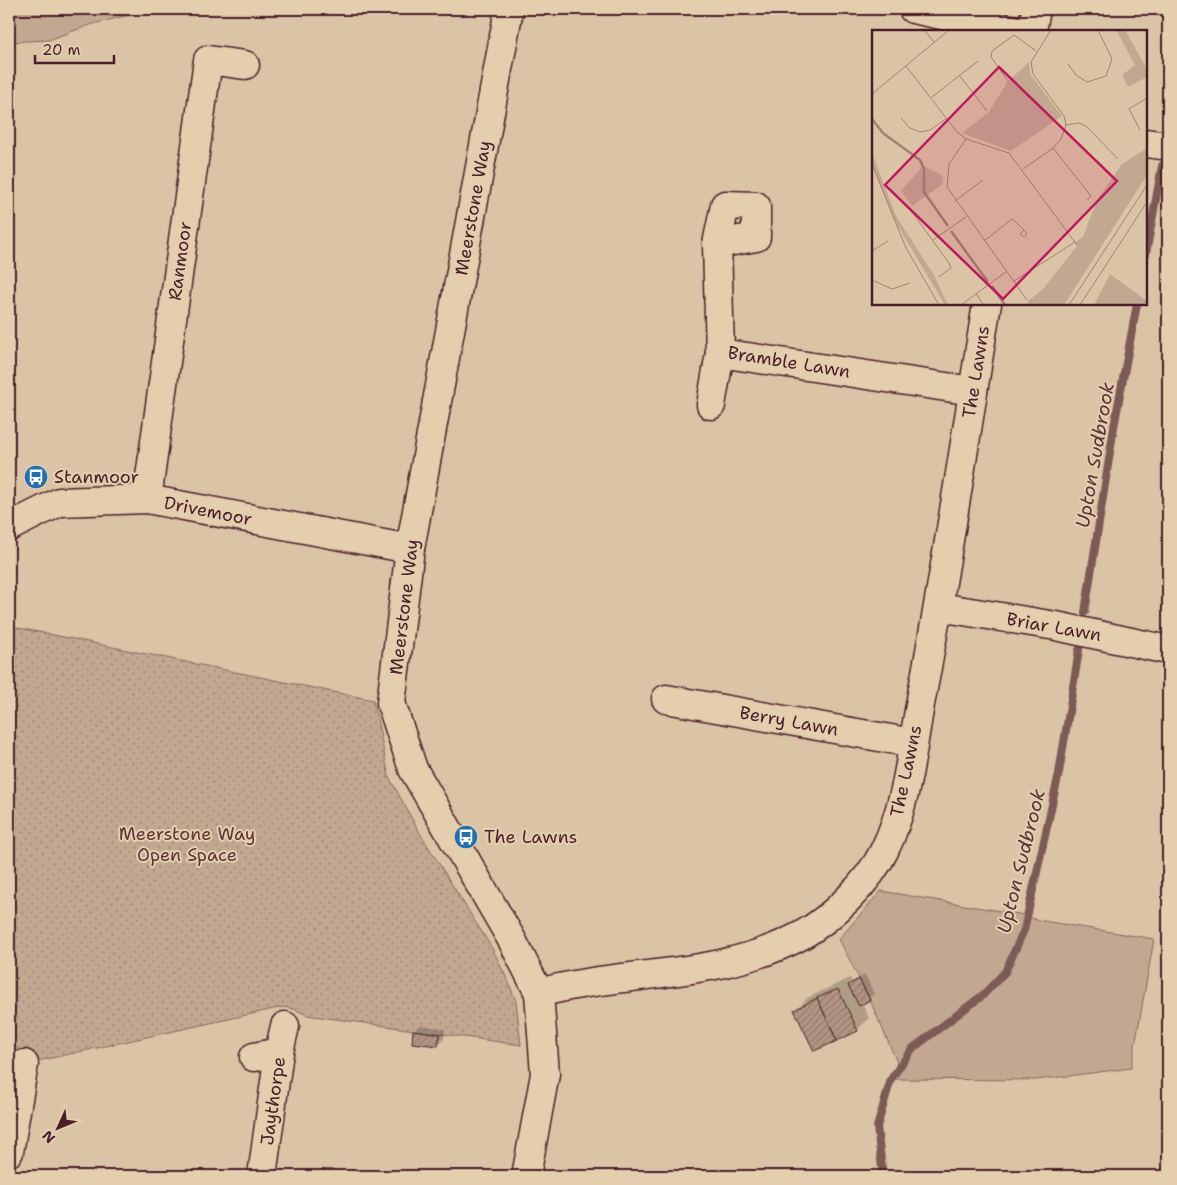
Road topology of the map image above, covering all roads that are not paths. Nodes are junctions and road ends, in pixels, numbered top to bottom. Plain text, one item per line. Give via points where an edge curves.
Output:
1 (509, 9) edge
2 (913, 9) edge
3 (1036, 9) edge
4 (1015, 30) edge
5 (1032, 30) edge
6 (245, 65) dead end
7 (1147, 143) edge
8 (1168, 146) edge
9 (717, 244) junction
10 (988, 305) edge
11 (720, 353) junction
12 (973, 391) junction
13 (711, 405) dead end
14 (148, 499) junction
15 (9, 527) edge
16 (410, 549) junction
17 (939, 607) junction
18 (1168, 650) edge
19 (666, 700) dead end
20 (913, 743) junction
21 (539, 994) junction
22 (286, 1026) dead end
23 (24, 1064) dead end
24 (9, 1152) edge
25 (262, 1176) edge
26 (526, 1176) edge

1 - 16 street, Meerstone Way
2 - 4 street
3 - 5 street
6 - 14 street, Ranmoor via 208,60
7 - 8 street
9 - 9 street, Bramble Lawn via 725,205 756,206 756,237
9 - 11 street, Bramble Lawn
10 - 12 street, The Lawns
11 - 12 street, Bramble Lawn
11 - 13 street
12 - 17 street, The Lawns
14 - 15 street, Drivemoor via 59,502
14 - 16 street, Drivemoor
16 - 21 street, Meerstone Way via 391,703 413,770 512,940
17 - 18 street, Briar Lawn via 1056,626
17 - 20 street, The Lawns
19 - 20 street, Berry Lawn
20 - 21 street, The Lawns via 903,798 884,852 858,888 827,918 754,957 704,969 595,980
21 - 26 street, Meerstone Way via 545,1074
22 - 25 street, Jaythorpe via 267,1055
23 - 24 street

